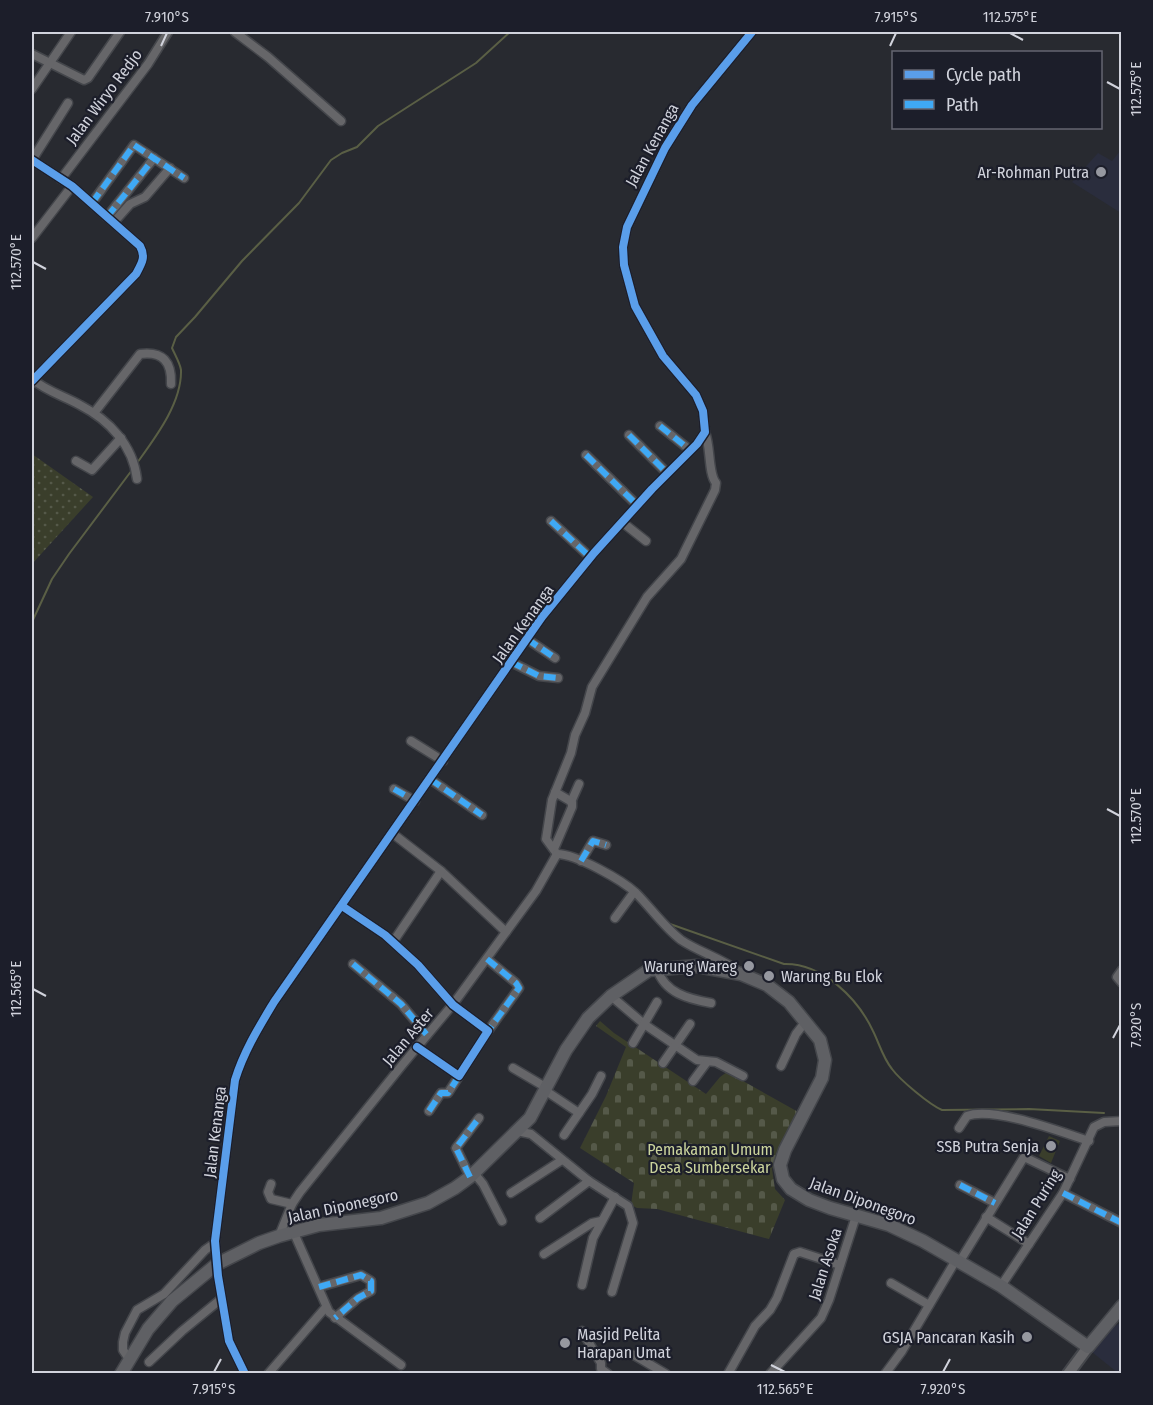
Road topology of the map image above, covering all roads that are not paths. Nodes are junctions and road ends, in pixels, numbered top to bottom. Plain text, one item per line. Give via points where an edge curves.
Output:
1 (71, 32) edge
2 (120, 32) edge
3 (168, 32) edge
4 (235, 32) edge
5 (752, 32) edge
6 (32, 54) edge
7 (50, 62) junction
8 (32, 89) edge
9 (68, 103) dead end
10 (341, 121) dead end
11 (154, 158) junction
12 (32, 160) edge
13 (170, 168) junction
14 (184, 178) dead end
15 (61, 179) junction
16 (72, 186) junction
17 (92, 204) junction
18 (111, 219) junction
19 (32, 238) edge
20 (32, 380) edge
21 (171, 384) dead end
22 (94, 413) junction
23 (660, 426) dead end
24 (705, 432) junction
25 (629, 435) dead end
26 (121, 438) junction
27 (690, 450) junction
28 (586, 454) dead end
29 (76, 461) dead end
30 (667, 473) junction
31 (137, 475) dead end
32 (637, 505) junction
33 (551, 520) dead end
34 (622, 522) junction
35 (646, 541) dead end
36 (590, 557) junction
37 (527, 639) junction
38 (555, 658) dead end
39 (511, 662) junction
40 (558, 678) dead end
41 (411, 741) dead end
42 (443, 761) junction
43 (430, 779) junction
44 (579, 784) dead end
45 (394, 789) dead end
46 (555, 792) junction
47 (415, 801) junction
48 (571, 802) junction
49 (482, 816) dead end
50 (392, 833) junction
51 (606, 845) dead end
52 (556, 851) junction
53 (581, 861) junction
54 (441, 871) junction
55 (634, 892) junction
56 (342, 906) junction
57 (615, 918) dead end
58 (506, 932) junction
59 (393, 942) junction
60 (487, 959) junction
61 (353, 964) dead end
62 (657, 969) junction
63 (1122, 970) edge
64 (741, 974) junction
65 (1122, 983) edge
66 (611, 996) junction
67 (657, 1002) dead end
68 (711, 1003) dead end
69 (453, 1005) junction
70 (806, 1021) junction
71 (644, 1024) junction
72 (690, 1024) dead end
73 (488, 1030) junction
74 (427, 1035) junction
75 (633, 1043) dead end
76 (676, 1044) junction
77 (417, 1047) junction
78 (707, 1062) junction
79 (663, 1063) dead end
80 (781, 1066) dead end
81 (513, 1068) dead end
82 (459, 1076) junction
83 (601, 1076) dead end
84 (743, 1076) dead end
85 (693, 1081) dead end
86 (546, 1090) junction
87 (429, 1111) dead end
88 (579, 1113) junction
89 (479, 1118) dead end
90 (530, 1118) junction
91 (1122, 1121) edge
92 (959, 1128) dead end
93 (517, 1131) junction
94 (531, 1134) junction
95 (564, 1135) dead end
96 (1089, 1141) junction
97 (561, 1160) junction
98 (472, 1175) junction
99 (1070, 1179) junction
100 (589, 1181) junction
101 (271, 1184) dead end
102 (960, 1185) dead end
103 (511, 1193) dead end
104 (1063, 1193) junction
105 (615, 1197) junction
106 (995, 1203) junction
107 (292, 1204) junction
108 (856, 1216) junction
109 (986, 1217) junction
110 (540, 1218) dead end
111 (502, 1221) dead end
112 (601, 1221) junction
113 (1122, 1223) edge
114 (294, 1233) junction
115 (279, 1236) junction
116 (215, 1241) junction
117 (1029, 1244) junction
118 (544, 1254) dead end
119 (958, 1261) junction
120 (217, 1264) junction
121 (840, 1265) junction
122 (891, 1283) dead end
123 (582, 1285) dead end
124 (1000, 1286) junction
125 (319, 1287) junction
126 (612, 1292) dead end
127 (221, 1299) junction
128 (929, 1305) junction
129 (326, 1307) junction
130 (1120, 1311) edge
131 (335, 1318) junction
132 (582, 1331) dead end
133 (1088, 1347) junction
134 (132, 1353) junction
135 (634, 1355) dead end
136 (149, 1362) dead end
137 (401, 1365) dead end
138 (602, 1372) edge
139 (121, 1374) edge
140 (245, 1374) edge
141 (268, 1374) edge
142 (666, 1374) edge
143 (728, 1374) edge
144 (770, 1374) edge
145 (885, 1374) edge
146 (1068, 1374) edge

1 - 7 street
2 - 7 street via 87,79
3 - 15 street, Jalan Wiryo Redjo
4 - 10 street
5 - 24 street, Jalan Kenanga via 692,105 665,148 627,227 623,247 625,272 635,306 663,356 696,395 703,411
6 - 7 street
7 - 8 street
9 - 12 street
11 - 13 street
11 - 17 street via 136,144 132,146
11 - 18 street
12 - 15 street
13 - 14 street
13 - 18 street via 145,197
15 - 16 street
16 - 17 street
16 - 19 street
17 - 18 street
18 - 20 street via 140,246 143,260 136,274
20 - 22 street
21 - 22 street via 172,370 166,361 140,354
22 - 26 street
23 - 27 street
24 - 27 street, Jalan Kenanga
24 - 46 street via 715,490 681,559 647,597 592,687
25 - 30 street
26 - 29 street via 92,470
26 - 31 street
27 - 30 street, Jalan Kenanga
28 - 32 street
30 - 32 street, Jalan Kenanga
32 - 34 street, Jalan Kenanga
33 - 36 street
34 - 35 street
34 - 36 street, Jalan Kenanga
36 - 37 street, Jalan Kenanga
37 - 38 street
37 - 39 street, Jalan Kenanga
39 - 40 street via 539,676
39 - 42 street, Jalan Kenanga
41 - 42 street
42 - 43 street, Jalan Kenanga
43 - 47 street, Jalan Kenanga
43 - 49 street
44 - 48 street, Jalan Aster
45 - 47 street
46 - 48 street
46 - 52 street via 546,835
47 - 50 street, Jalan Kenanga
48 - 52 street, Jalan Aster via 573,807
50 - 54 street
50 - 56 street, Jalan Kenanga
51 - 53 street via 593,841
52 - 53 street
52 - 58 street, Jalan Aster via 536,891
53 - 55 street
54 - 58 street
54 - 59 street
55 - 57 street
55 - 64 street via 675,934
56 - 59 street
56 - 116 street, Jalan Kenanga via 274,1002 240,1065
58 - 60 street, Jalan Aster
59 - 69 street
60 - 69 street, Jalan Aster
60 - 73 street via 519,988
61 - 74 street via 400,1004
62 - 64 main road, Jalan Diponegoro via 697,966
62 - 66 main road, Jalan Diponegoro via 640,975
62 - 68 street via 662,981 676,993
63 - 65 street via 1117,976
64 - 70 main road, Jalan Diponegoro via 773,989
66 - 71 street
66 - 86 main road, Jalan Diponegoro via 581,1028
67 - 71 street
69 - 73 street
69 - 74 street, Jalan Aster
70 - 80 street
70 - 108 main road, Jalan Diponegoro via 825,1053 824,1068 818,1088 785,1150 781,1173 798,1194
71 - 75 street
71 - 76 street
72 - 76 street
73 - 82 street
74 - 77 street, Jalan Aster
76 - 78 street via 697,1060
76 - 79 street
77 - 82 street
77 - 107 street, Jalan Aster
78 - 84 street via 716,1062
78 - 85 street
81 - 86 street
82 - 87 street
83 - 88 street
86 - 88 street
86 - 90 main road, Jalan Diponegoro
88 - 95 street
89 - 98 street via 456,1148
90 - 93 main road, Jalan Diponegoro
90 - 94 street
91 - 96 street, Jalan Puring via 1098,1124
92 - 96 street via 967,1116 981,1114 1017,1118
93 - 94 street
93 - 98 main road, Jalan Diponegoro
94 - 97 street
96 - 99 street, Jalan Puring
97 - 100 street
97 - 103 street
98 - 111 street via 483,1184
98 - 114 main road, Jalan Diponegoro via 428,1203 381,1218 319,1225
99 - 104 street, Jalan Puring
99 - 106 street via 1026,1156
100 - 105 street
100 - 110 street
101 - 107 street via 271,1199
102 - 106 street
104 - 113 street
104 - 117 street, Jalan Puring
105 - 112 street
105 - 126 street via 628,1206 633,1223
106 - 109 street
107 - 115 street, Jalan Aster
108 - 119 main road, Jalan Diponegoro via 889,1225
108 - 121 street, Jalan Asoka
109 - 117 street
109 - 119 street
112 - 118 street
112 - 123 street
114 - 115 main road, Jalan Diponegoro
114 - 125 street
115 - 120 main road, Jalan Diponegoro
116 - 120 street, Jalan Kenanga
116 - 134 street via 164,1294 137,1310 123,1337 122,1347
117 - 124 street, Jalan Puring
119 - 124 main road, Jalan Diponegoro
119 - 128 street
120 - 127 street, Jalan Kenanga
120 - 134 main road, Jalan Diponegoro via 172,1301
121 - 143 street via 800,1252 794,1254 777,1298 755,1326
121 - 144 street, Jalan Asoka via 821,1318
122 - 128 street
124 - 133 main road, Jalan Diponegoro
125 - 129 street
125 - 131 street via 361,1275 371,1281 371,1291
127 - 136 street
127 - 140 street, Jalan Kenanga via 229,1341
128 - 145 street
129 - 131 street
129 - 141 street
130 - 133 main road
131 - 137 street
132 - 138 street
133 - 146 street
134 - 139 main road, Jalan Diponegoro
135 - 142 street

